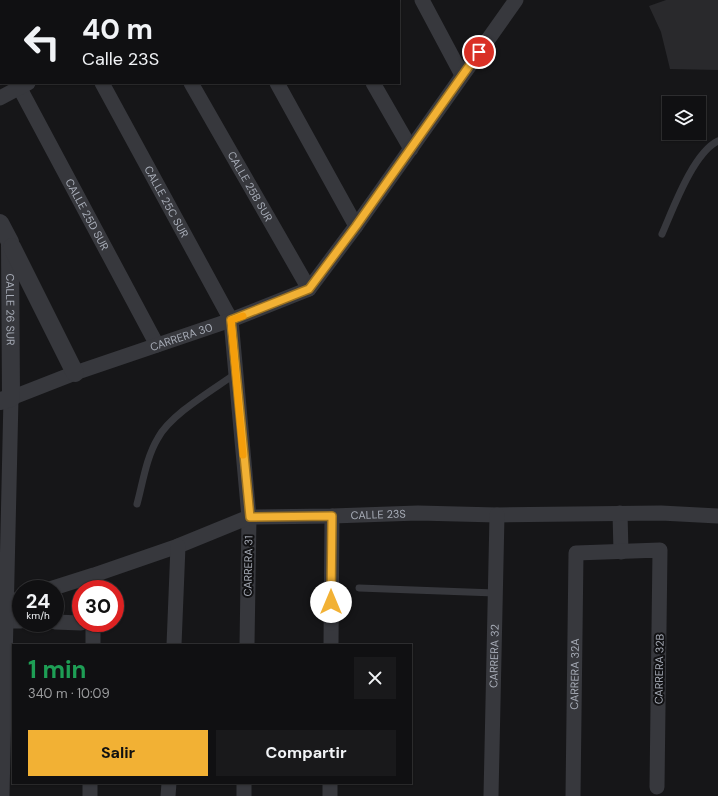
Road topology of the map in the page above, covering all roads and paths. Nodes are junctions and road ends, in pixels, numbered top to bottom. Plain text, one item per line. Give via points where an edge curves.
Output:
1 (422, 0) edge
2 (514, 1) edge
3 (462, 75) junction
4 (21, 84) edge
5 (103, 84) edge
6 (192, 84) edge
7 (278, 84) edge
8 (374, 84) edge
9 (0, 98) edge
10 (718, 141) edge
11 (411, 149) junction
12 (0, 223) edge
13 (356, 226) junction
14 (662, 234) dead end
15 (10, 242) junction
16 (309, 289) junction
17 (231, 320) junction
18 (157, 345) junction
19 (75, 374) junction
20 (235, 374) junction
21 (6, 399) edge
22 (137, 504) dead end
23 (620, 513) junction
24 (332, 516) junction
25 (497, 516) junction
26 (718, 516) edge
27 (250, 517) junction
28 (178, 546) junction
29 (621, 552) junction
30 (99, 580) edge
31 (359, 588) dead end
32 (495, 593) junction
33 (12, 601) edge
34 (6, 603) junction
35 (6, 621) junction
36 (12, 621) edge
37 (93, 632) edge
38 (93, 644) edge
39 (174, 644) edge
40 (247, 644) edge
41 (331, 644) edge
42 (90, 784) edge
43 (168, 784) edge
44 (244, 784) edge
45 (330, 784) edge
46 (657, 787) dead end
47 (2, 796) edge
48 (90, 796) edge
49 (168, 796) edge
50 (244, 796) edge
51 (330, 796) edge
52 (492, 796) edge
53 (573, 796) edge

1 - 3 street
2 - 3 street
3 - 11 street
4 - 9 street
4 - 18 street, CALLE 25D SUR
5 - 17 street, CALLE 25C SUR
6 - 16 street, CALLE 25B SUR
7 - 13 street
8 - 11 street
10 - 14 lane via 702,155 681,189
11 - 13 street
12 - 15 street, CALLE 26 SUR
13 - 16 street
15 - 19 street
15 - 21 street, CALLE 26 SUR
16 - 17 street, CARRERA 30
17 - 18 street, CARRERA 30
17 - 20 street, CARRERA 31
18 - 19 street, CARRERA 30
19 - 21 street, CARRERA 30
20 - 22 lane via 177,415 158,437 149,457
20 - 27 street, CARRERA 31
21 - 34 street
23 - 25 street, CALLE 23S
23 - 26 street, CALLE 23S
23 - 29 street
24 - 25 street, CALLE 23S via 418,512
24 - 27 street, CALLE 23S
24 - 41 street
25 - 32 street, CARRERA 32
27 - 28 street, CALLE 23S
27 - 40 street, CARRERA 31
28 - 30 street, CALLE 23S
28 - 39 street
29 - 46 street, CARRERA 32B via 660,550
29 - 53 street, CARRERA 32A via 576,553
31 - 32 lane
32 - 52 street, CARRERA 32
33 - 34 street
34 - 35 street
35 - 36 street
35 - 47 street
37 - 38 street
42 - 48 street
43 - 49 street
44 - 50 street
45 - 51 street

